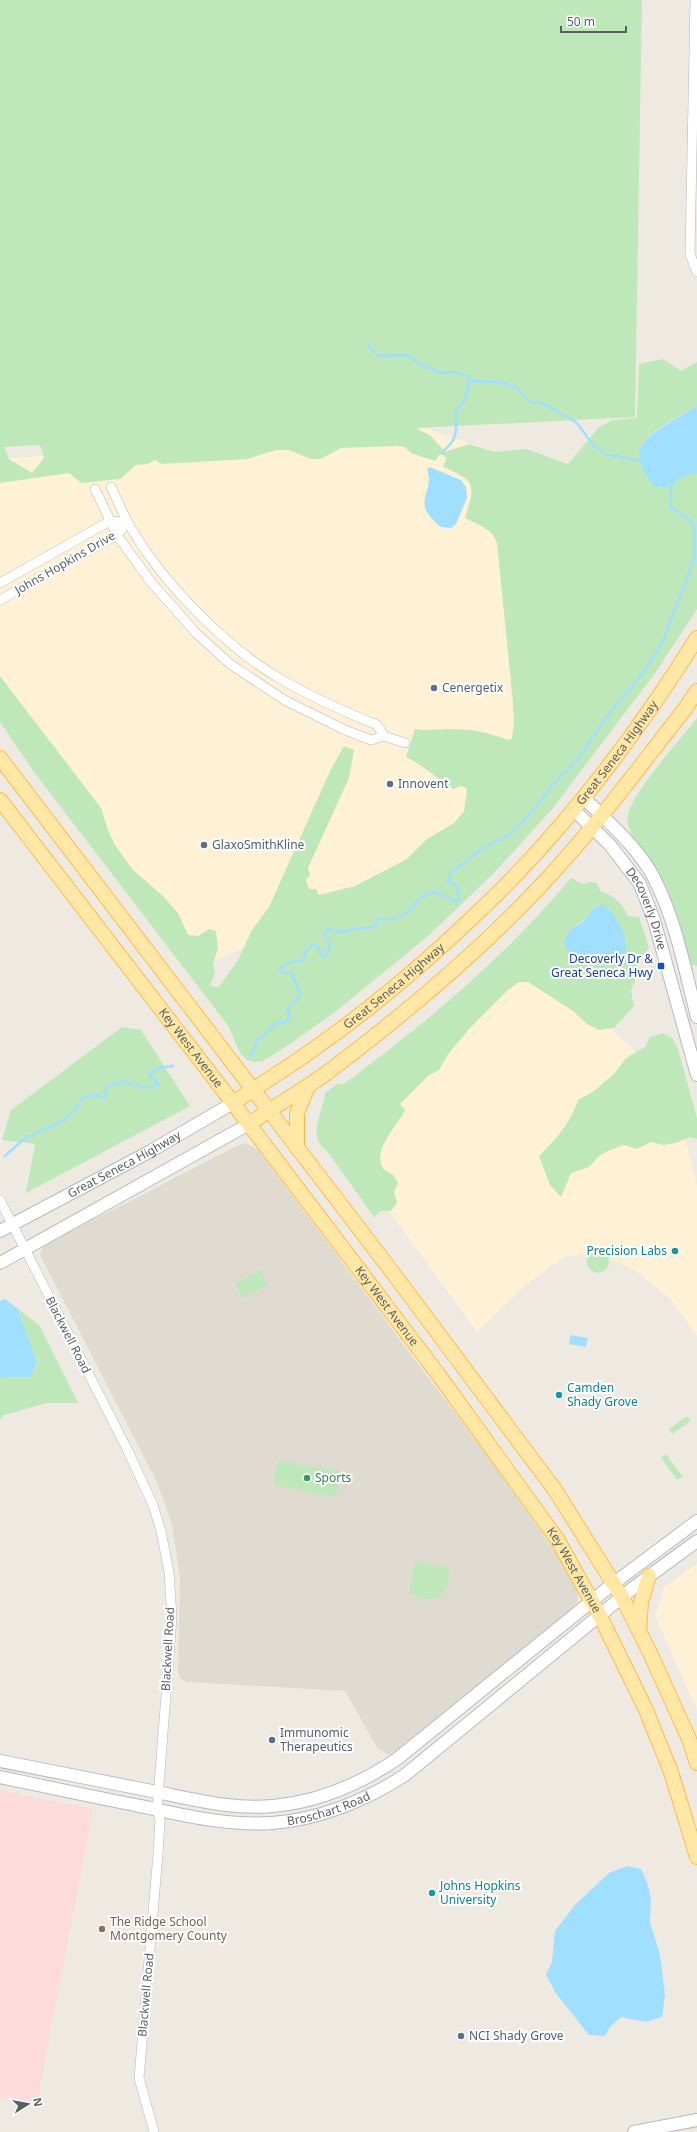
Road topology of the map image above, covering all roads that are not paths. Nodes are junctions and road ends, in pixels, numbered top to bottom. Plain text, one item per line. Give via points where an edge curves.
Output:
1 (695, 0) edge
2 (695, 134) edge
3 (697, 272) edge
4 (111, 487) dead end
5 (95, 489) dead end
6 (110, 521) junction
7 (128, 522) junction
8 (117, 534) junction
9 (0, 583) edge
10 (0, 600) edge
11 (697, 638) edge
12 (697, 690) edge
13 (697, 696) edge
14 (685, 709) junction
15 (384, 736) junction
16 (405, 743) dead end
17 (0, 758) edge
18 (584, 798) junction
19 (0, 800) edge
20 (574, 809) junction
21 (601, 815) junction
22 (592, 826) junction
23 (697, 1017) edge
24 (697, 1075) edge
25 (308, 1086) junction
26 (254, 1089) junction
27 (233, 1103) junction
28 (269, 1110) junction
29 (249, 1124) junction
30 (297, 1148) junction
31 (0, 1200) edge
32 (13, 1225) junction
33 (0, 1231) edge
34 (25, 1250) junction
35 (0, 1262) edge
36 (697, 1521) edge
37 (697, 1541) edge
38 (649, 1576) junction
39 (614, 1583) junction
40 (622, 1597) junction
41 (591, 1601) junction
42 (600, 1616) junction
43 (639, 1630) junction
44 (0, 1761) edge
45 (697, 1763) edge
46 (0, 1778) edge
47 (159, 1792) junction
48 (157, 1810) junction
49 (697, 1857) edge
50 (697, 2120) edge
51 (154, 2132) edge
52 (634, 2132) edge

1 - 2 street
2 - 3 street via 690,254
4 - 7 street
5 - 6 street
6 - 7 street, Johns Hopkins Drive
6 - 8 street
6 - 9 street, Johns Hopkins Drive
7 - 8 street, Johns Hopkins Drive
7 - 15 street via 152,559 187,600 240,651 283,681 377,725
8 - 10 street, Johns Hopkins Drive
8 - 15 street via 151,582 196,633 242,673 286,701 345,730 371,740
11 - 18 main road, Great Seneca Highway via 659,698
12 - 14 main road, Great Seneca Highway
13 - 14 main road
14 - 21 main road, Great Seneca Highway
15 - 16 street
17 - 26 main road, Key West Avenue
18 - 20 main road, Great Seneca Highway
18 - 21 street, Decoverly Drive
19 - 27 main road, Key West Avenue
20 - 22 street, Decoverly Drive
20 - 26 main road, Great Seneca Highway via 500,891 451,938 344,1026
21 - 22 main road, Great Seneca Highway
21 - 23 street, Decoverly Drive via 621,835 654,877 671,917
22 - 24 street, Decoverly Drive via 640,884 654,920
22 - 25 main road, Great Seneca Highway via 561,863 486,940 437,985
25 - 28 main road, Great Seneca Highway
25 - 30 main road via 297,1113
26 - 27 main road, Great Seneca Highway
26 - 28 main road, Key West Avenue
27 - 29 main road, Key West Avenue
27 - 32 street, Great Seneca Highway
28 - 29 main road, Great Seneca Highway
28 - 30 main road, Key West Avenue
29 - 34 street, Great Seneca Highway
29 - 41 main road, Key West Avenue via 434,1368 515,1480 556,1538
30 - 39 main road, Key West Avenue via 555,1490
31 - 32 street, Blackwell Road
32 - 33 street, Great Seneca Highway
32 - 34 street, Blackwell Road
34 - 35 street, Great Seneca Highway
34 - 47 street, Blackwell Road via 128,1451 153,1505 161,1532 169,1572 172,1618
36 - 39 street, Broschart Road
37 - 38 street, Broschart Road
38 - 40 street, Broschart Road
38 - 43 main road via 641,1602
39 - 40 main road, Key West Avenue
39 - 41 street, Broschart Road
40 - 42 street, Broschart Road
40 - 43 main road, Key West Avenue
41 - 42 main road, Key West Avenue
41 - 47 street, Broschart Road via 397,1759 350,1785 293,1803 271,1806 221,1805
42 - 48 street, Broschart Road via 405,1775 356,1801 296,1820 273,1823 219,1822
42 - 49 main road, Key West Avenue via 657,1735 674,1780
43 - 45 main road, Key West Avenue via 689,1739
44 - 47 street, Broschart Road
46 - 48 street, Broschart Road
47 - 48 street, Blackwell Road
48 - 51 street, Blackwell Road via 160,1820 158,1854 139,2078
50 - 52 street

